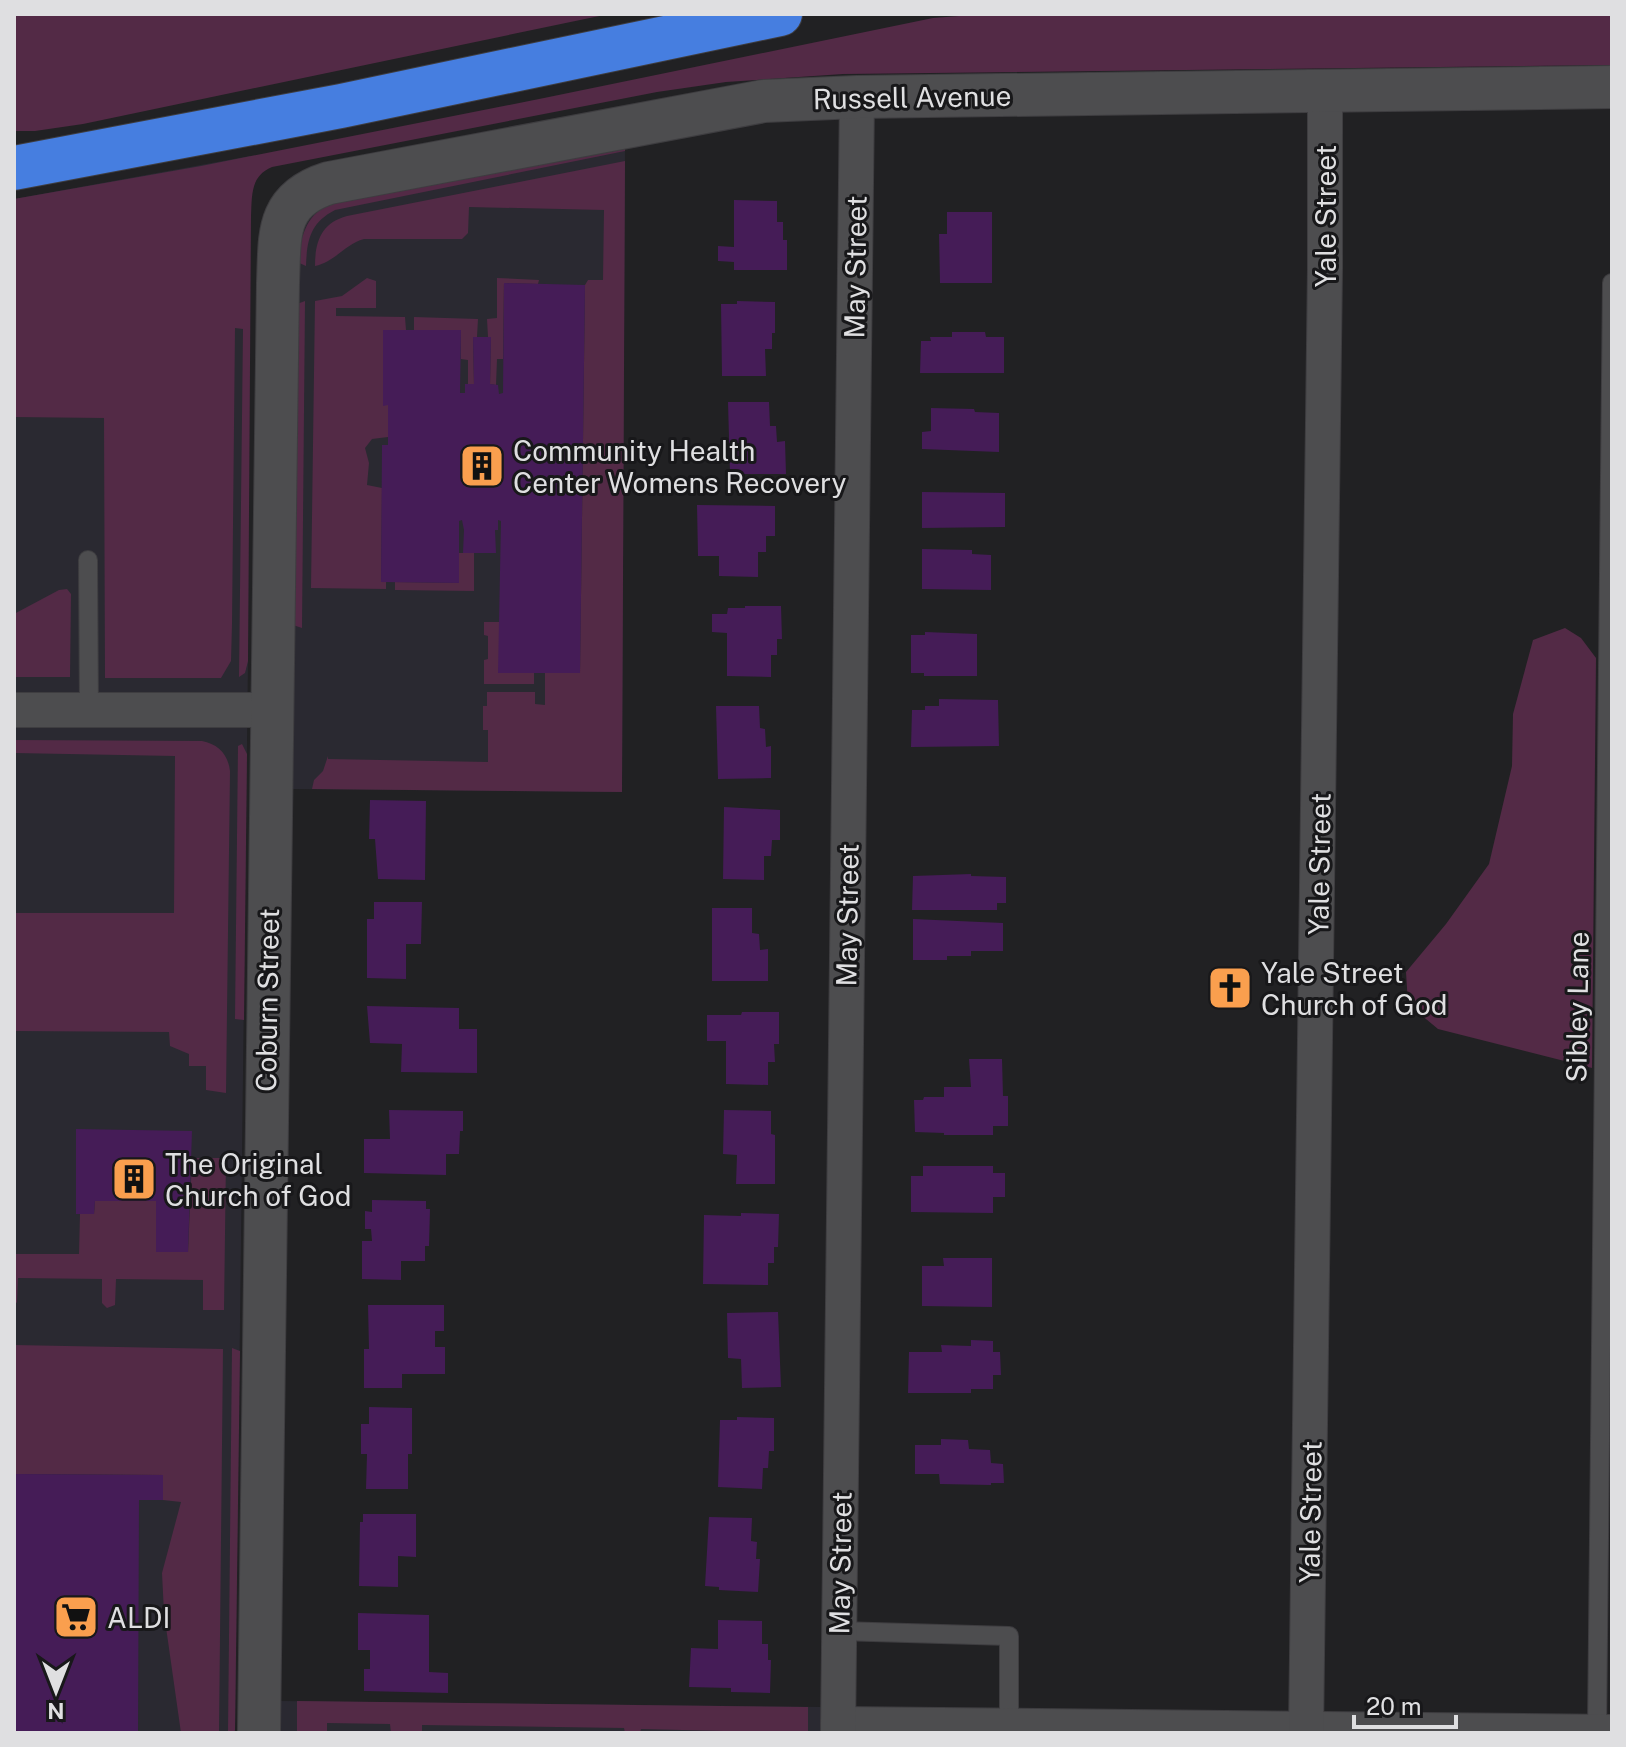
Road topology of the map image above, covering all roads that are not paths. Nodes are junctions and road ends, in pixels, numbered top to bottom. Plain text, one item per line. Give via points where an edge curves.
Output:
1 (780, 14) edge
2 (1612, 87) edge
3 (1325, 91) junction
4 (857, 97) junction
5 (14, 168) edge
6 (279, 267) joint
7 (1612, 283) edge
8 (88, 560) dead end
9 (14, 710) edge
10 (89, 710) junction
11 (271, 710) junction
12 (839, 1631) junction
13 (1009, 1726) junction
14 (838, 1729) edge
15 (1306, 1732) edge
16 (1597, 1732) edge
17 (1612, 1732) edge
18 (259, 1733) edge

1 - 5 highway
2 - 3 street, Russell Avenue
3 - 4 street, Russell Avenue
3 - 15 street, Yale Street
4 - 6 street, Russell Avenue via 764,101 329,183 290,206 281,228
4 - 12 street, May Street
6 - 11 street, Coburn Street
7 - 16 lane, Sibley Lane
8 - 10 lane
9 - 10 street
10 - 11 street
11 - 18 street, Coburn Street
12 - 13 lane via 1009,1636
12 - 14 street, May Street
13 - 14 street
13 - 15 street
15 - 16 street
16 - 17 street

